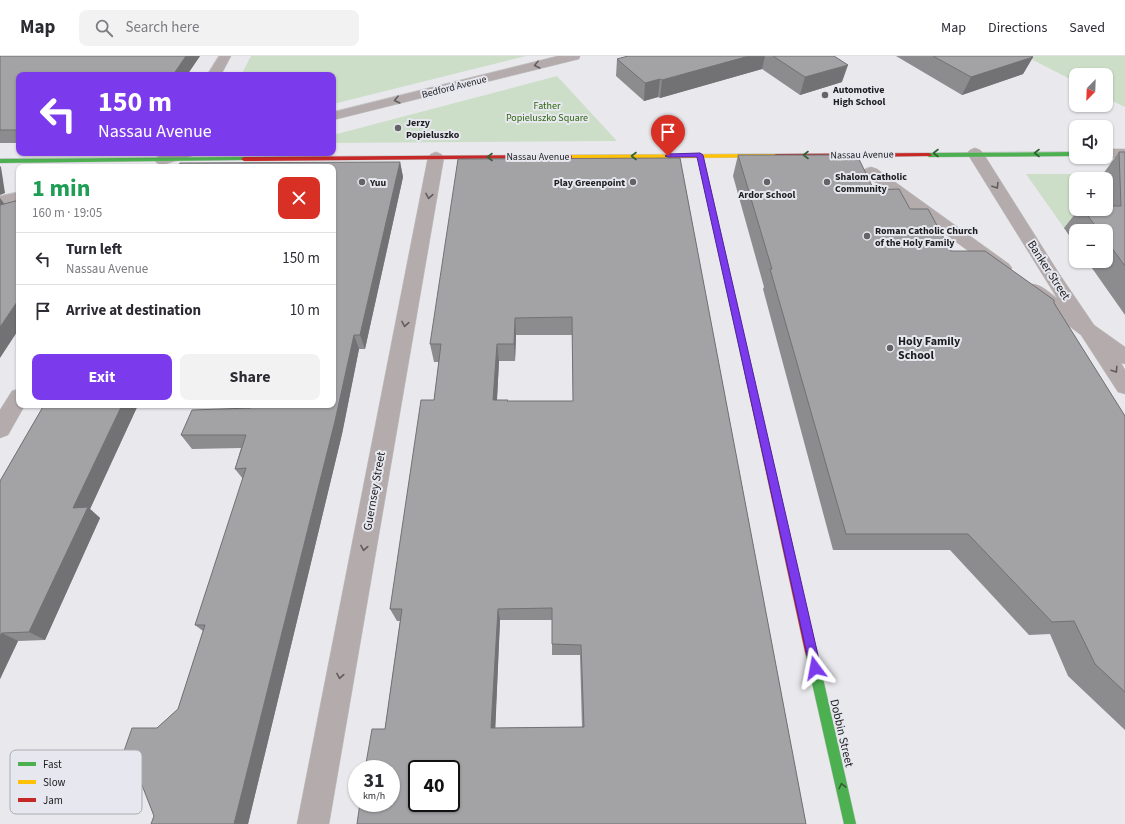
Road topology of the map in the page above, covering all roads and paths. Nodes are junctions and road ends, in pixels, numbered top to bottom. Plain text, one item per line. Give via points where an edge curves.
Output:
1 (225, 56) edge
2 (574, 56) edge
3 (216, 72) edge
4 (336, 115) edge
5 (975, 153) junction
6 (1069, 154) edge
7 (1113, 154) edge
8 (1125, 154) edge
9 (700, 155) junction
10 (176, 156) edge
11 (436, 157) junction
12 (162, 160) edge
13 (0, 161) edge
14 (63, 164) edge
15 (871, 172) dead end
16 (16, 198) edge
17 (0, 201) edge
18 (1089, 330) junction
19 (1125, 357) edge
20 (1125, 386) edge
21 (16, 403) edge
22 (0, 429) edge
23 (313, 824) edge
24 (850, 824) edge

1 - 3 street
2 -> 4 street, Bedford Avenue
6 -> 5 street, Nassau Avenue
5 -> 9 street, Nassau Avenue
5 -> 18 street, Banker Street
7 - 8 street
9 -> 11 street, Nassau Avenue
24 -> 9 street, Dobbin Street
10 - 12 street
11 - 12 street, Nassau Avenue
11 -> 23 street, Guernsey Street
12 - 14 street, Nassau Avenue
13 - 14 street, Nassau Avenue
15 - 18 street
16 - 17 street
18 - 19 street
18 -> 20 street, Banker Street
21 - 22 street

